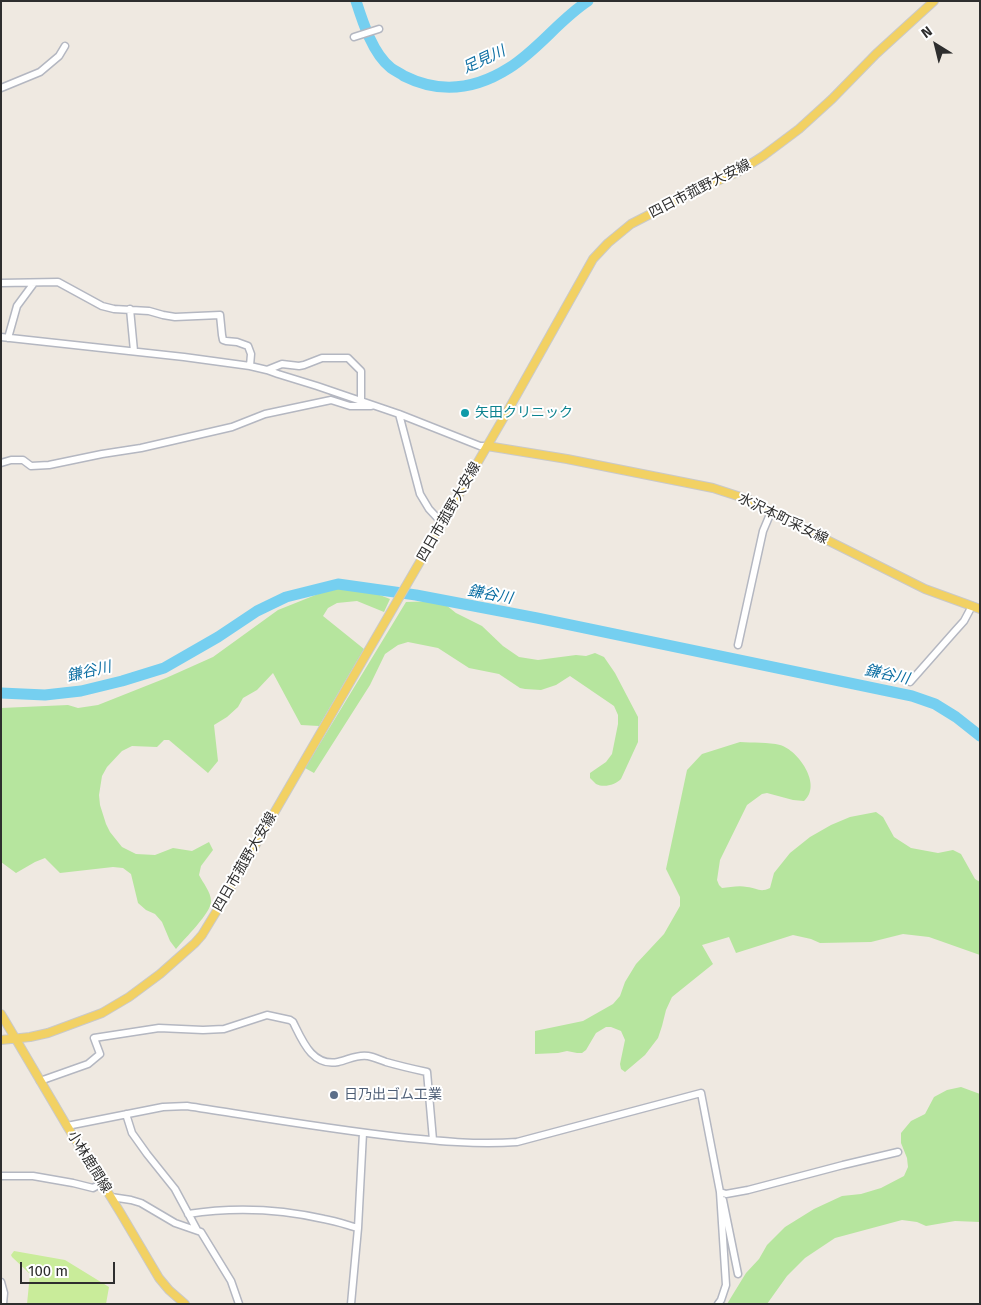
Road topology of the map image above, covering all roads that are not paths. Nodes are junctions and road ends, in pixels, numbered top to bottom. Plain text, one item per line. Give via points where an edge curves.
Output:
1 (934, 1) edge
2 (377, 29) dead end
3 (356, 36) dead end
4 (65, 46) dead end
5 (1, 88) edge
6 (1, 283) edge
7 (34, 283) junction
8 (130, 309) junction
9 (4, 337) edge
10 (134, 351) junction
11 (250, 366) junction
12 (267, 370) junction
13 (362, 401) junction
14 (376, 406) junction
15 (399, 414) junction
16 (487, 446) junction
17 (1, 463) edge
18 (771, 512) junction
19 (442, 523) junction
20 (976, 608) edge
21 (738, 645) dead end
22 (910, 682) dead end
23 (1, 1014) edge
24 (14, 1038) junction
25 (1, 1040) edge
26 (40, 1081) junction
27 (126, 1114) junction
28 (66, 1126) junction
29 (363, 1133) junction
30 (433, 1140) junction
31 (898, 1152) dead end
32 (1, 1176) edge
33 (102, 1183) junction
34 (720, 1192) junction
35 (111, 1197) junction
36 (188, 1214) junction
37 (358, 1228) junction
38 (197, 1230) junction
39 (738, 1274) dead end
40 (1, 1282) edge
41 (3, 1304) edge
42 (185, 1304) edge
43 (240, 1304) edge
44 (351, 1304) edge
45 (718, 1304) edge

1 - 16 main road, 四日市菰野大安線 via 799,130 738,172 631,224 608,243 587,269
2 - 3 street
4 - 5 street via 59,56 40,72
6 - 7 street
7 - 8 street via 58,282 102,306
7 - 9 street via 17,306
8 - 10 street
8 - 11 street via 175,316 220,314 223,340 248,346
9 - 10 street
10 - 11 street
11 - 12 street
12 - 13 street
12 - 13 street via 282,364 304,365 322,358 348,358 362,371
13 - 14 street
14 - 15 street
14 - 17 street via 350,406 332,400 265,414 232,427 50,466 31,466 23,460
15 - 16 street via 473,444
15 - 19 street via 420,494
16 - 18 main road, 水沢本町采女線 via 713,488 750,500
16 - 19 main road, 四日市菰野大安線
18 - 20 main road, 水沢本町采女線 via 925,589
18 - 21 street via 763,531
19 - 24 main road, 四日市菰野大安線 via 227,894 195,943 145,986 102,1013 48,1033
20 - 22 street
23 - 24 main road, 小林鹿間線
24 - 25 main road, 四日市菰野大安線
24 - 26 main road, 小林鹿間線
26 - 28 main road, 小林鹿間線
26 - 30 street via 88,1064 100,1054 94,1038 160,1028 224,1029 267,1015 293,1022 305,1045 322,1061 338,1062 365,1056 428,1072
27 - 28 street
27 - 29 street via 187,1106
27 - 36 street via 132,1133 175,1189
28 - 33 main road, 小林鹿間線
29 - 30 street
29 - 37 street
30 - 34 street via 486,1144 517,1142 701,1094
31 - 34 street via 748,1190
32 - 33 street via 33,1176 93,1188
33 - 35 main road, 小林鹿間線
34 - 39 street
34 - 45 street via 726,1285
35 - 38 street via 141,1203 175,1223
35 - 42 main road, 小林鹿間線 via 159,1278
36 - 37 street via 244,1209 282,1212
36 - 38 street
37 - 44 street
38 - 43 street via 231,1281
40 - 41 street

